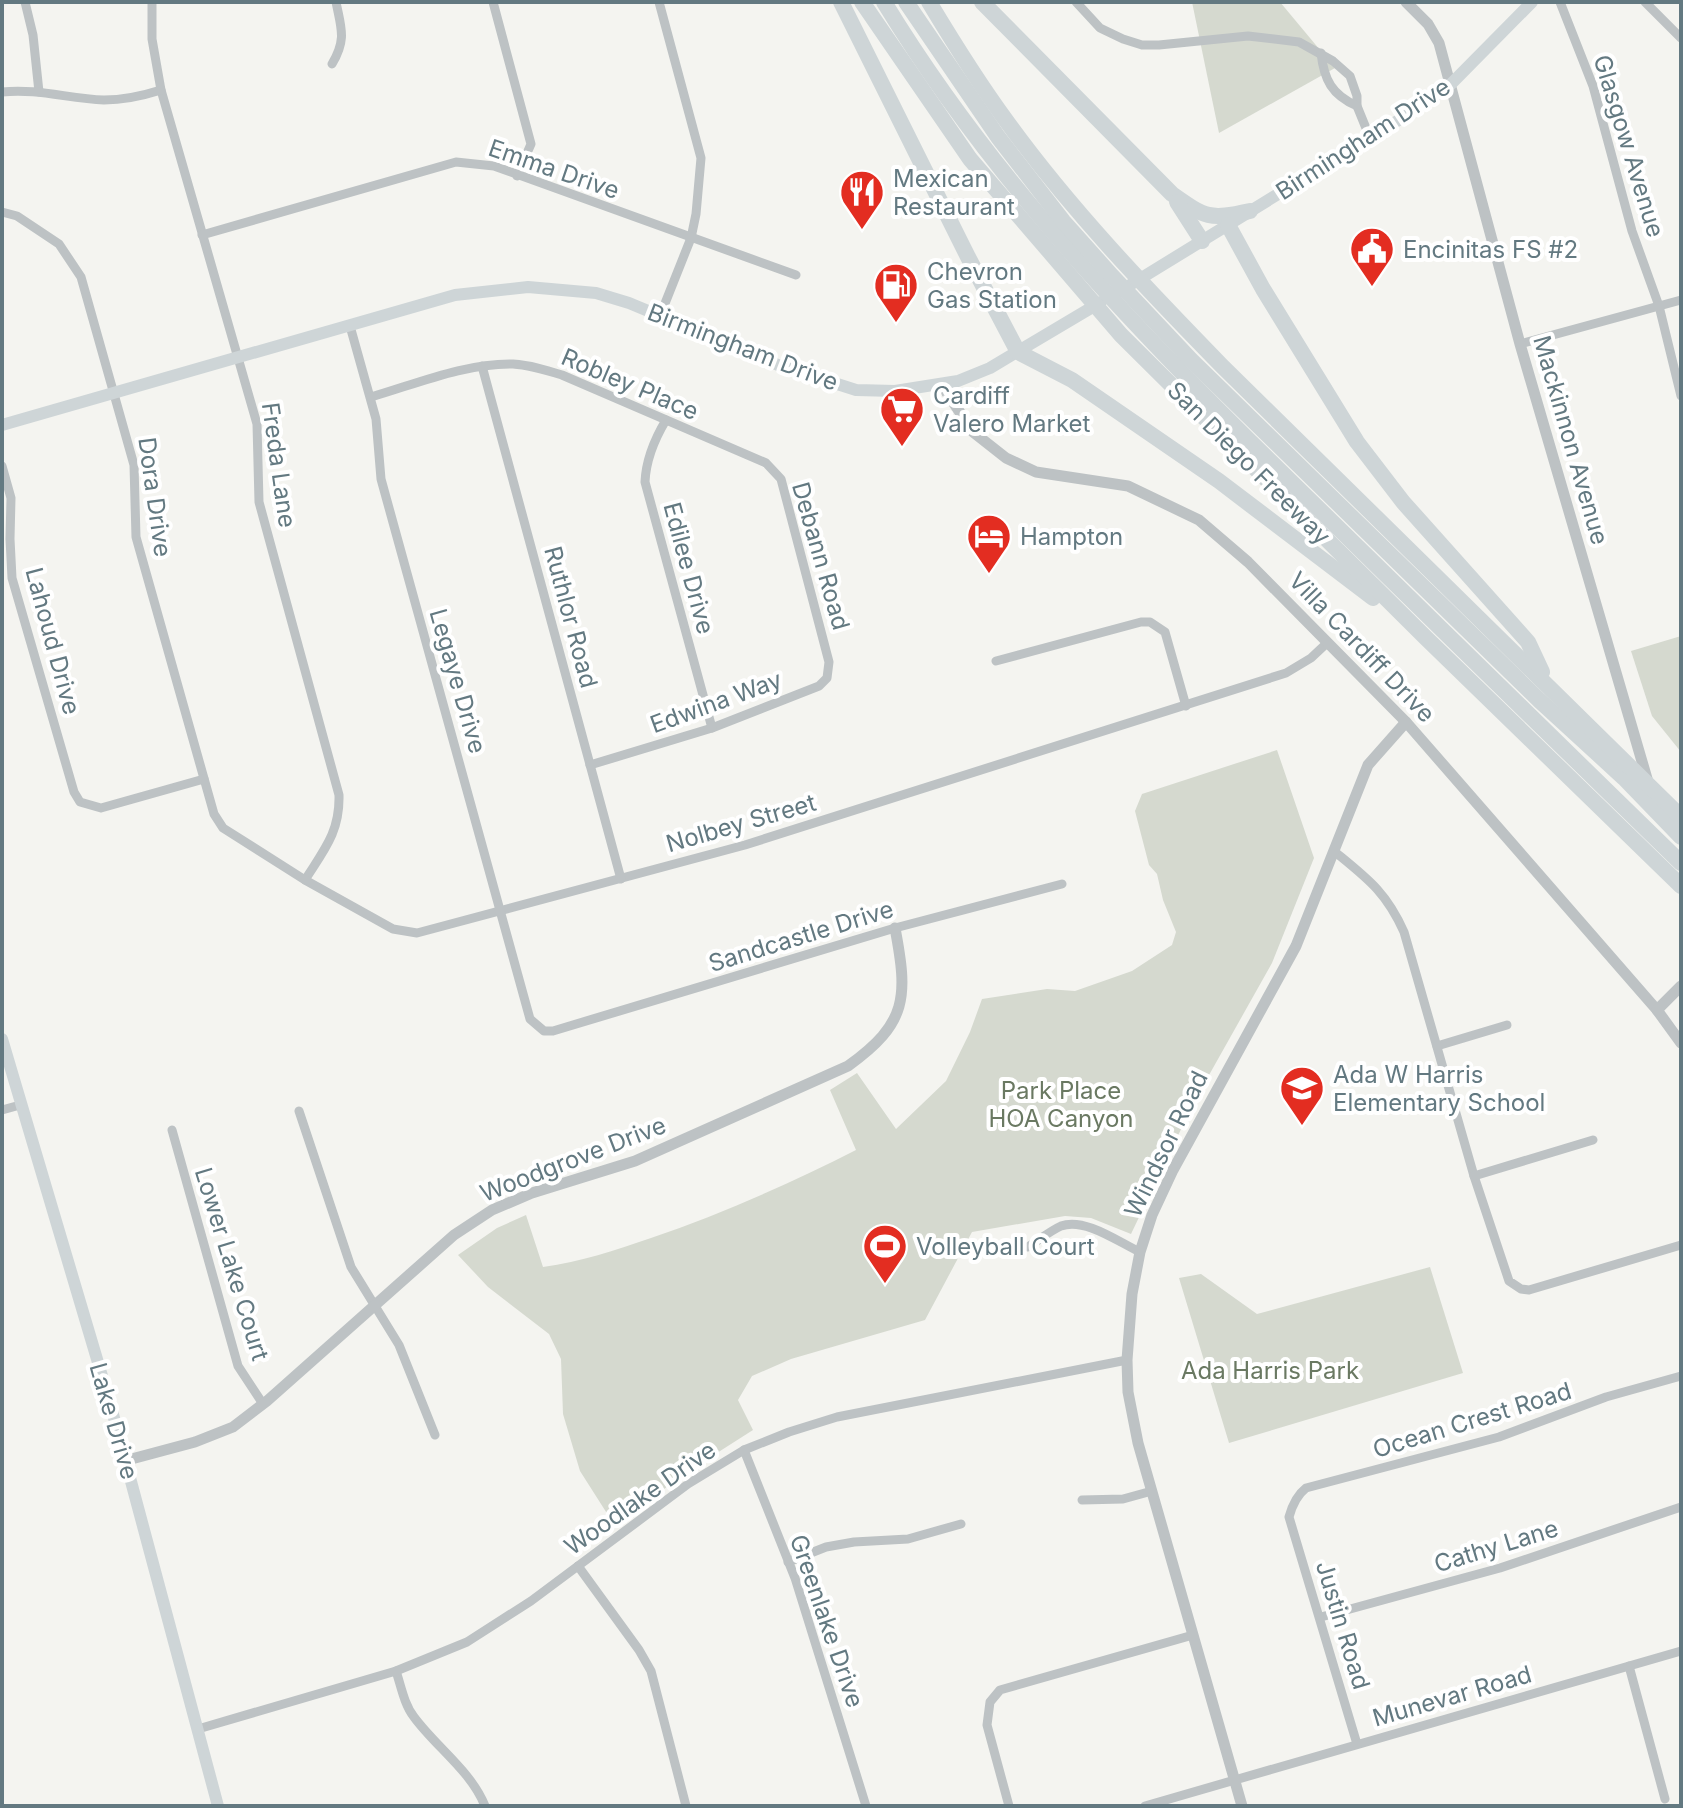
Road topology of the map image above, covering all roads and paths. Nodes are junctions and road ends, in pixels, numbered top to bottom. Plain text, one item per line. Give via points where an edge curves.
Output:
1 (25, 2) edge
2 (152, 2) edge
3 (336, 2) edge
4 (493, 2) edge
5 (659, 2) edge
6 (841, 2) edge
7 (862, 2) edge
8 (884, 2) edge
9 (906, 2) edge
10 (929, 2) edge
11 (982, 2) edge
12 (1076, 2) edge
13 (1406, 2) edge
14 (1532, 2) edge
15 (1560, 2) edge
16 (1645, 2) edge
17 (1681, 38) edge
18 (1321, 53) junction
19 (332, 64) dead end
20 (1344, 69) junction
21 (1327, 79) junction
22 (1451, 84) junction
23 (161, 90) junction
24 (2, 92) edge
25 (39, 92) junction
26 (1357, 106) junction
27 (1370, 138) junction
28 (517, 176) junction
29 (1172, 194) junction
30 (1250, 211) junction
31 (2, 212) edge
32 (1228, 225) junction
33 (202, 235) junction
34 (691, 238) junction
35 (1202, 241) junction
36 (796, 275) dead end
37 (1681, 300) edge
38 (1659, 306) junction
39 (660, 316) junction
40 (350, 326) junction
41 (1520, 344) junction
42 (1018, 352) junction
43 (238, 358) junction
44 (482, 366) junction
45 (944, 384) junction
46 (114, 394) junction
47 (1681, 396) edge
48 (371, 397) junction
49 (666, 420) junction
50 (2, 425) edge
51 (2, 466) edge
52 (773, 471) joint
53 (1426, 638) junction
54 (1327, 643) junction
55 (827, 652) joint
56 (996, 661) dead end
57 (1546, 681) junction
58 (1186, 706) junction
59 (1406, 722) junction
60 (712, 728) junction
61 (590, 765) junction
62 (204, 779) junction
63 (1681, 817) edge
64 (1681, 837) edge
65 (1335, 852) junction
66 (1681, 863) edge
67 (621, 879) junction
68 (305, 880) junction
69 (1062, 884) dead end
70 (1681, 886) edge
71 (1681, 898) edge
72 (502, 912) junction
73 (895, 928) junction
74 (1681, 986) edge
75 (1657, 1010) junction
76 (1507, 1025) dead end
77 (553, 1031) joint
78 (2, 1039) edge
79 (1681, 1043) edge
80 (1437, 1046) junction
81 (20, 1105) junction
82 (2, 1110) edge
83 (299, 1111) dead end
84 (172, 1130) dead end
85 (1593, 1140) dead end
86 (1474, 1176) junction
87 (1681, 1245) edge
88 (1028, 1247) dead end
89 (1140, 1252) junction
90 (376, 1307) junction
91 (1127, 1360) junction
92 (1681, 1376) edge
93 (263, 1404) junction
94 (435, 1435) dead end
95 (744, 1450) junction
96 (124, 1461) junction
97 (1152, 1491) junction
98 (1082, 1500) dead end
99 (1681, 1507) edge
100 (1289, 1517) joint
101 (961, 1524) dead end
102 (788, 1562) junction
103 (578, 1566) junction
104 (1321, 1617) junction
105 (1193, 1635) junction
106 (1681, 1651) edge
107 (1629, 1666) junction
108 (396, 1671) junction
109 (198, 1729) junction
110 (1357, 1744) junction
111 (1235, 1781) junction
112 (1665, 1799) dead end
113 (218, 1806) edge
114 (485, 1806) edge
115 (686, 1806) edge
116 (866, 1806) edge
117 (1009, 1806) edge
118 (1145, 1806) edge
119 (1242, 1806) edge

1 - 25 street
2 - 23 street, Freda Lane
3 - 19 street via 343,39
4 - 28 street via 531,144
5 - 34 street via 699,143
6 - 42 highway
7 - 53 highway, San Diego Freeway via 970,159 1094,305
8 - 66 highway via 1002,173 1092,279 1183,376
9 - 64 highway via 998,137 1112,276 1191,360
10 - 57 highway, San Diego Freeway via 1005,120 1154,296
11 - 29 highway
12 - 18 street via 1100,28 1142,45 1248,36 1299,42
13 - 22 street, Mackinnon Avenue via 1439,43
14 - 22 main road, Birmingham Drive
15 - 38 street, Glasgow Avenue via 1593,86 1632,231
16 - 17 street
18 - 20 street
18 - 21 street
20 - 21 street
20 - 26 street via 1353,82
21 - 26 street via 1341,99
22 - 27 main road, Birmingham Drive
22 - 41 street, Mackinnon Avenue
23 - 25 street via 103,100
23 - 33 street, Freda Lane
24 - 25 street
26 - 27 street
27 - 30 main road, Birmingham Drive
28 - 33 street, Emma Drive via 494,166 456,162
28 - 34 street, Emma Drive
29 - 30 highway via 1200,214 1220,218
29 - 35 highway
30 - 32 main road, Birmingham Drive
31 - 46 street, Dora Drive via 59,244 73,262
32 - 35 main road, Birmingham Drive
32 - 57 highway via 1357,442 1403,502 1528,642
33 - 43 street, Freda Lane
34 - 36 street, Emma Drive
34 - 39 street
35 - 42 main road, Birmingham Drive
37 - 38 street
38 - 41 street
38 - 47 street, Glasgow Avenue
39 - 40 main road, Birmingham Drive via 596,293 528,287 455,295
39 - 45 main road, Birmingham Drive via 778,365 856,390
40 - 43 main road, Birmingham Drive
40 - 48 street, Legaye Drive
41 - 71 street, Mackinnon Avenue
42 - 45 main road, Birmingham Drive
42 - 53 highway via 1072,380 1219,481
43 - 46 main road, Birmingham Drive
43 - 68 street, Freda Lane via 257,424 259,502 339,795 336,831
44 - 48 street, Robley Place
44 - 49 street, Robley Place via 515,364 562,375
44 - 61 street, Ruthlor Road
45 - 54 street, Villa Cardiff Drive via 973,432 1006,458 1036,472 1128,486 1199,520
46 - 50 main road, Birmingham Drive
46 - 62 street, Dora Drive via 134,465 136,537
48 - 72 street, Legaye Drive via 381,479
49 - 52 street, Robley Place via 766,463
49 - 60 street, Edilee Drive via 654,441 645,482
51 - 62 street, Lahoud Drive via 11,498 12,578 80,802 101,808
52 - 55 street, Debann Road via 781,479
53 - 70 highway, San Diego Freeway
54 - 58 street, Nolbey Street via 1286,673
54 - 59 street, Villa Cardiff Drive
55 - 60 street, Edwina Way via 827,678 819,686
56 - 58 street via 1150,622 1165,632
57 - 63 highway, San Diego Freeway
58 - 67 street, Nolbey Street
59 - 65 street, Windsor Road via 1368,765
59 - 75 street, Villa Cardiff Drive
60 - 61 street, Edwina Way
61 - 67 street, Ruthlor Road
62 - 68 street, Nolbey Street via 223,828
65 - 80 street via 1378,887 1394,909
65 - 89 street, Windsor Road via 1296,946 1173,1170
67 - 72 street, Nolbey Street
68 - 72 street, Nolbey Street via 393,929 417,933
69 - 73 street, Sandcastle Drive
72 - 77 street, Legaye Drive via 530,1019 544,1031
73 - 77 street, Sandcastle Drive
73 - 90 street, Woodgrove Drive via 903,969 900,1002 875,1047 848,1066 635,1161 492,1210 454,1235
74 - 75 street
75 - 79 street, Villa Cardiff Drive
76 - 80 street
78 - 81 main road, Lake Drive
80 - 86 street
81 - 82 street
81 - 96 main road, Lake Drive
83 - 90 street via 351,1267
84 - 93 street, Lower Lake Court via 238,1366
85 - 86 street
86 - 87 street via 1509,1281 1521,1289
88 - 89 street via 1063,1225 1075,1225
89 - 91 street, Windsor Road
90 - 93 street, Woodgrove Drive
90 - 94 street via 399,1345
91 - 95 street, Woodlake Drive via 837,1417
91 - 97 street, Windsor Road via 1128,1392
92 - 100 street, Ocean Crest Road via 1499,1437 1306,1488
93 - 96 street, Woodgrove Drive via 233,1427
95 - 102 street, Greenlake Drive
95 - 103 street, Woodlake Drive via 688,1484
96 - 109 main road, Lake Drive
97 - 98 street via 1123,1499
97 - 105 street, Windsor Road
99 - 104 street, Cathy Lane via 1500,1568
100 - 104 street, Justin Road
101 - 102 street via 908,1539 826,1547
102 - 116 street, Greenlake Drive
103 - 108 street, Woodlake Drive via 467,1642
103 - 115 street via 651,1671
104 - 110 street, Justin Road
105 - 111 street, Windsor Road
105 - 117 street via 1000,1690 990,1702 987,1725
106 - 107 street, Munevar Road
107 - 110 street, Munevar Road
107 - 112 street
108 - 109 street, Woodlake Drive
108 - 114 street via 414,1717 445,1749
109 - 113 main road, Lake Drive
110 - 111 street, Munevar Road
111 - 118 street, Munevar Road
111 - 119 street, Windsor Road

